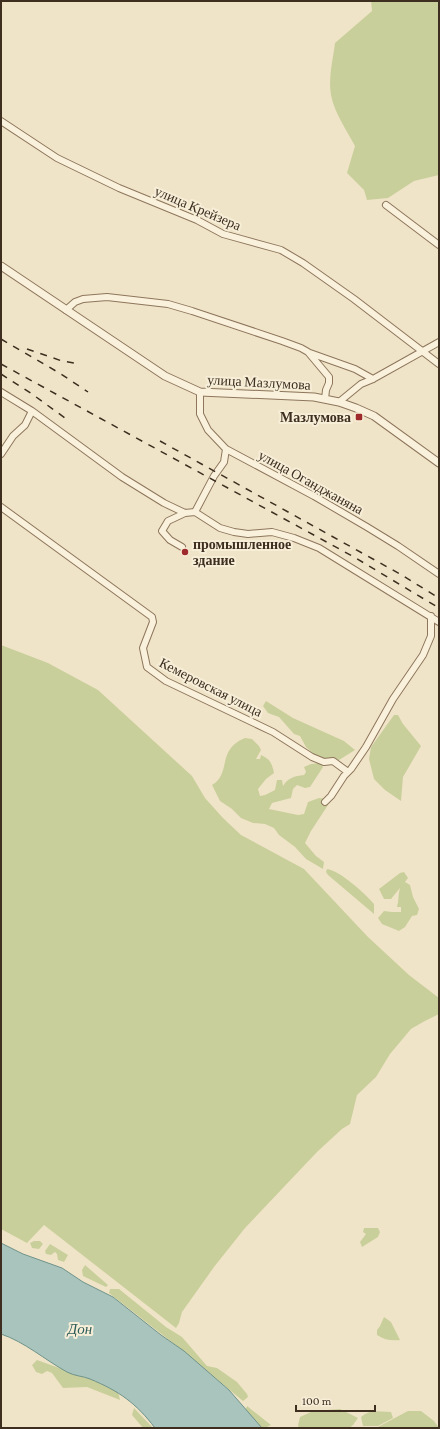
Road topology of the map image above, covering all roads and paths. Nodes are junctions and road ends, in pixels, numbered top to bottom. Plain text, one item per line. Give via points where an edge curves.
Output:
1 (1, 121) edge
2 (386, 205) dead end
3 (439, 245) edge
4 (1, 266) edge
5 (66, 310) junction
6 (439, 342) edge
7 (422, 351) junction
8 (308, 352) junction
9 (439, 364) edge
10 (373, 379) junction
11 (1, 392) edge
12 (200, 392) junction
13 (325, 399) junction
14 (339, 402) junction
15 (32, 411) junction
16 (226, 448) junction
17 (1, 454) edge
18 (439, 463) edge
19 (1, 507) edge
20 (185, 512) junction
21 (195, 512) junction
22 (182, 548) dead end
23 (439, 574) edge
24 (431, 616) junction
25 (439, 622) edge
26 (348, 772) junction
27 (325, 802) dead end

1 - 7 street, улица Крейзера via 57,158 119,188 197,220 223,234 281,250 354,299
2 - 3 street
4 - 5 street, улица Мазлумова
5 - 8 street via 83,299 107,297 168,304 242,327
5 - 12 street, улица Мазлумова via 165,376
6 - 7 street
7 - 9 street, улица Крейзера
7 - 10 street
8 - 10 street via 355,369
8 - 13 street via 329,377
10 - 14 street via 361,384
11 - 15 street
12 - 13 street, улица Мазлумова
12 - 16 street, улица Оганджаняна via 200,414 208,430
13 - 14 street, улица Мазлумова
14 - 18 street, улица Мазлумова via 374,416
15 - 17 street via 25,425 12,436
15 - 20 street via 122,477 164,503
16 - 21 street via 224,462
16 - 23 street, улица Оганджаняна via 367,527
19 - 26 street, Кемеровская улица via 152,617 153,622 143,648 147,668 166,681 273,732 312,757 324,762 333,761
20 - 21 street
20 - 22 street via 168,521 162,531
21 - 24 street via 220,528 248,534 272,532 319,548
24 - 25 street
24 - 26 street via 430,636 423,655
26 - 27 street

